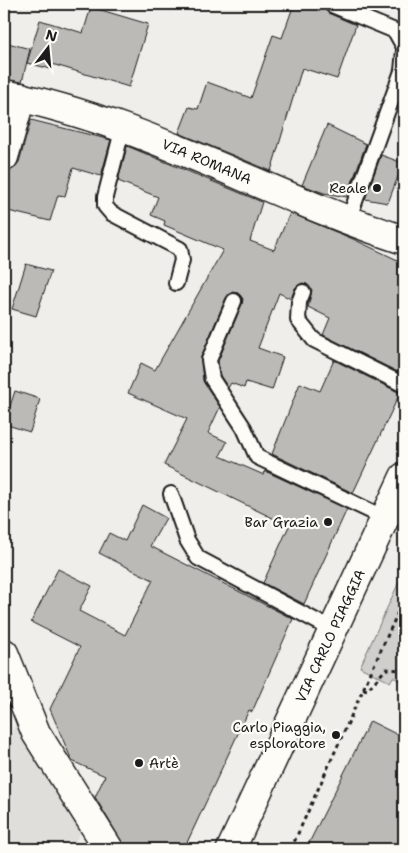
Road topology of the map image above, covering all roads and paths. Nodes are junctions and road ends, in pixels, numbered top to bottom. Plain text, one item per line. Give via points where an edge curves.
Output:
1 (332, 5) dead end
2 (404, 48) edge
3 (12, 96) edge
4 (123, 127) junction
5 (4, 157) edge
6 (348, 220) junction
7 (404, 240) edge
8 (176, 284) dead end
9 (303, 292) dead end
10 (234, 302) dead end
11 (404, 385) edge
12 (404, 477) edge
13 (171, 494) dead end
14 (385, 518) junction
15 (404, 599) edge
16 (333, 630) junction
17 (4, 653) edge
18 (404, 670) edge
19 (363, 689) junction
20 (109, 849) edge
21 (231, 849) edge
22 (291, 849) edge

1 - 2 lane via 394,31
2 - 6 lane via 402,71
3 - 4 street, VIA ROMANA
3 - 5 street
4 - 6 street, VIA ROMANA
4 - 8 lane via 105,206 111,213 180,249 182,260
6 - 7 street, VIA ROMANA
9 - 11 lane via 298,320 314,340
10 - 14 lane via 209,360 212,379 244,428 257,457
12 - 14 street, VIA CARLO PIAGGIA
13 - 16 lane via 187,540 198,558
14 - 16 street, VIA CARLO PIAGGIA
15 - 19 path
16 - 21 street, VIA CARLO PIAGGIA
17 - 20 street via 36,733
18 - 19 path via 386,669 367,690
19 - 22 path

